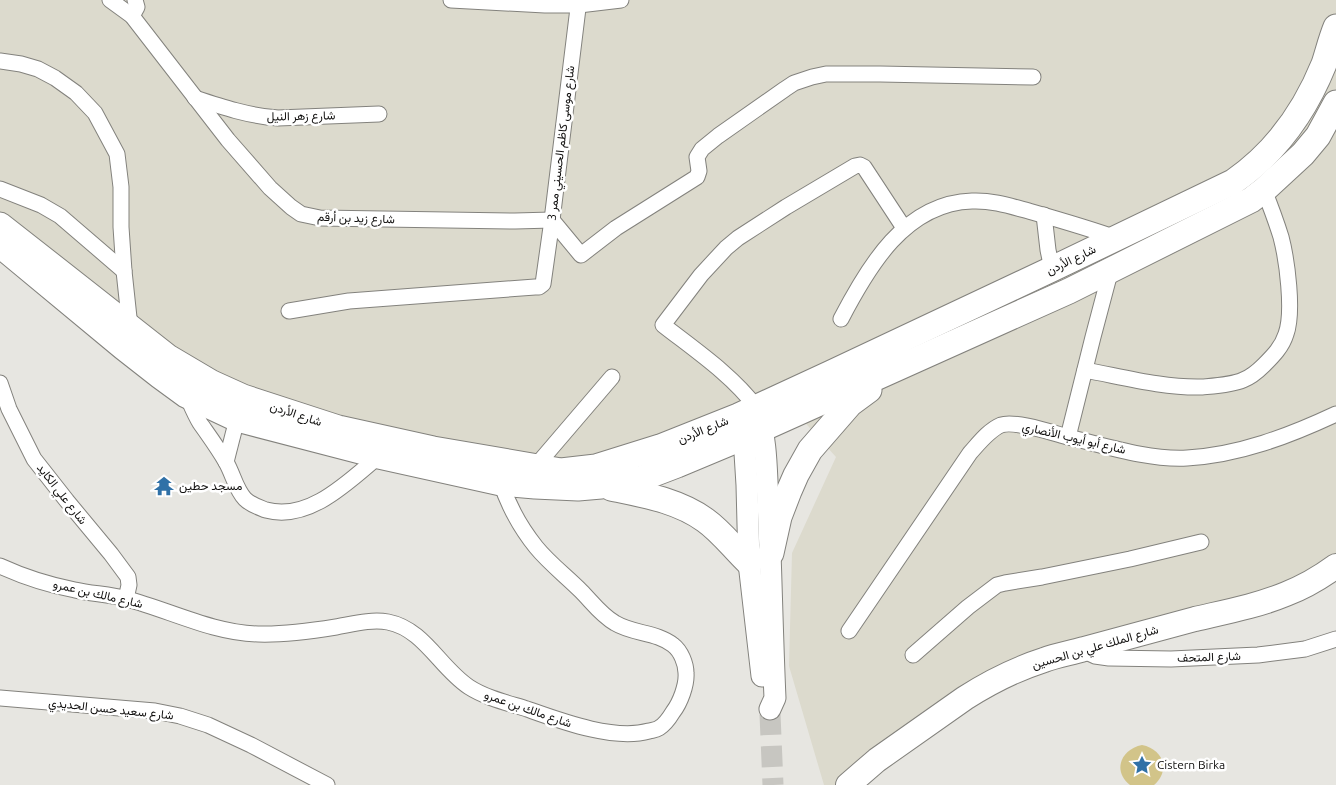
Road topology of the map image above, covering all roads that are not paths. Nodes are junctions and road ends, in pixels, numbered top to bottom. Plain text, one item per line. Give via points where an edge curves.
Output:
1 (110, 0) edge
2 (135, 0) edge
3 (451, 0) edge
4 (622, 0) edge
5 (579, 3) edge
6 (132, 16) junction
7 (1336, 27) edge
8 (0, 61) edge
9 (1033, 77) dead end
10 (195, 98) junction
11 (1336, 104) edge
12 (379, 114) dead end
13 (0, 189) edge
14 (1264, 190) junction
15 (1044, 215) junction
16 (552, 220) junction
17 (0, 225) edge
18 (904, 228) junction
19 (1116, 238) junction
20 (0, 246) edge
21 (1052, 269) junction
22 (1111, 269) junction
23 (124, 271) junction
24 (289, 312) dead end
25 (841, 319) dead end
26 (130, 328) junction
27 (900, 368) junction
28 (1085, 370) junction
29 (612, 377) dead end
30 (0, 383) edge
31 (186, 395) junction
32 (1336, 414) edge
33 (237, 419) junction
34 (750, 422) junction
35 (1068, 437) junction
36 (379, 456) junction
37 (226, 462) junction
38 (535, 467) junction
39 (501, 483) junction
40 (601, 486) junction
41 (1201, 542) dead end
42 (771, 553) junction
43 (749, 563) junction
44 (0, 566) edge
45 (1336, 566) edge
46 (126, 598) junction
47 (849, 631) dead end
48 (1336, 639) edge
49 (1082, 650) junction
50 (913, 655) dead end
51 (0, 698) edge
52 (327, 785) edge
53 (848, 785) edge

1 - 6 street, شارع زيد بن أرقم
2 - 6 street via 137,7
3 - 5 street via 545,5
4 - 5 street
5 - 16 street, شارع موسى كاظم الحسيني ممر 3
6 - 10 street, شارع زيد بن أرقم
7 - 19 highway, شارع الأردن via 1324,64 1296,118 1282,138 1257,163 1233,182
8 - 23 street via 38,69 55,78 76,93 95,113 117,154
9 - 16 street via 880,74 812,77 794,83 718,136 698,154 697,177 581,254
10 - 12 street, شارع زهر النيل via 264,117
10 - 16 street, شارع زيد بن أرقم via 270,188 301,214 320,218
11 - 14 highway, شارع الأردن via 1318,136 1303,154
13 - 23 street via 60,216
14 - 22 highway, شارع الأردن via 1251,200
14 - 28 street via 1281,237 1289,288 1290,312 1286,335 1273,356 1245,380 1203,387 1150,383
15 - 18 street via 988,202 966,201 940,207
15 - 19 street
15 - 21 street
16 - 24 street, شارع موسى كاظم الحسيني ممر 3 via 541,285 349,301
17 - 26 highway, شارع الأردن
18 - 25 street via 874,262
18 - 34 street via 864,167 855,166 738,238 701,275 663,325 744,392
19 - 21 highway, شارع الأردن
20 - 31 highway, شارع الأردن via 122,347
21 - 34 highway, شارع الأردن via 831,373
22 - 27 highway, شارع الأردن
22 - 28 street
23 - 26 street
26 - 38 highway, شارع الأردن via 168,357 243,397 338,428
27 - 34 highway, شارع الأردن
27 - 42 highway via 850,404 810,450 779,517
28 - 35 street
29 - 38 street
30 - 46 street, شارع علي الكايد via 9,410 34,459 128,577
31 - 33 highway, شارع الأردن
31 - 37 street via 199,422
32 - 35 street, شارع أبو أيوب الأنصاري via 1254,446 1186,458 1143,454
33 - 36 highway, شارع الأردن
33 - 37 street
34 - 38 highway, شارع الأردن via 596,467 561,471
34 - 40 highway, شارع الأردن via 677,465 643,478
34 - 42 main road via 766,450
34 - 43 main road via 747,485
35 - 47 street, شارع أبو أيوب الأنصاري via 1006,424 989,433 960,467
36 - 37 street via 341,488 316,503 297,511 282,512 258,508 246,500
36 - 39 highway, شارع الأردن
39 - 40 highway, شارع الأردن via 578,488
39 - 46 street, شارع مالك بن عمرو via 515,517 536,548 605,616 617,624 661,638 675,646 686,670 686,680 678,706 659,728 630,735 619,734 565,722 488,696 453,674 418,636 395,624 371,621 255,634 211,626
40 - 43 highway via 650,496 688,510 721,534
41 - 50 street via 997,585
42 - 43 main road via 775,698 770,712 760,661
44 - 46 street, شارع مالك بن عمرو via 75,590
45 - 49 main road, شارع الملك علي بن الحسين via 1284,595
48 - 49 street, شارع المتحف via 1305,649 1258,655 1171,659 1108,658
49 - 53 main road, شارع الملك علي بن الحسين via 1036,663 980,688 877,760
51 - 52 street, شارع سعيد حسن الحديدي via 180,716 251,745

